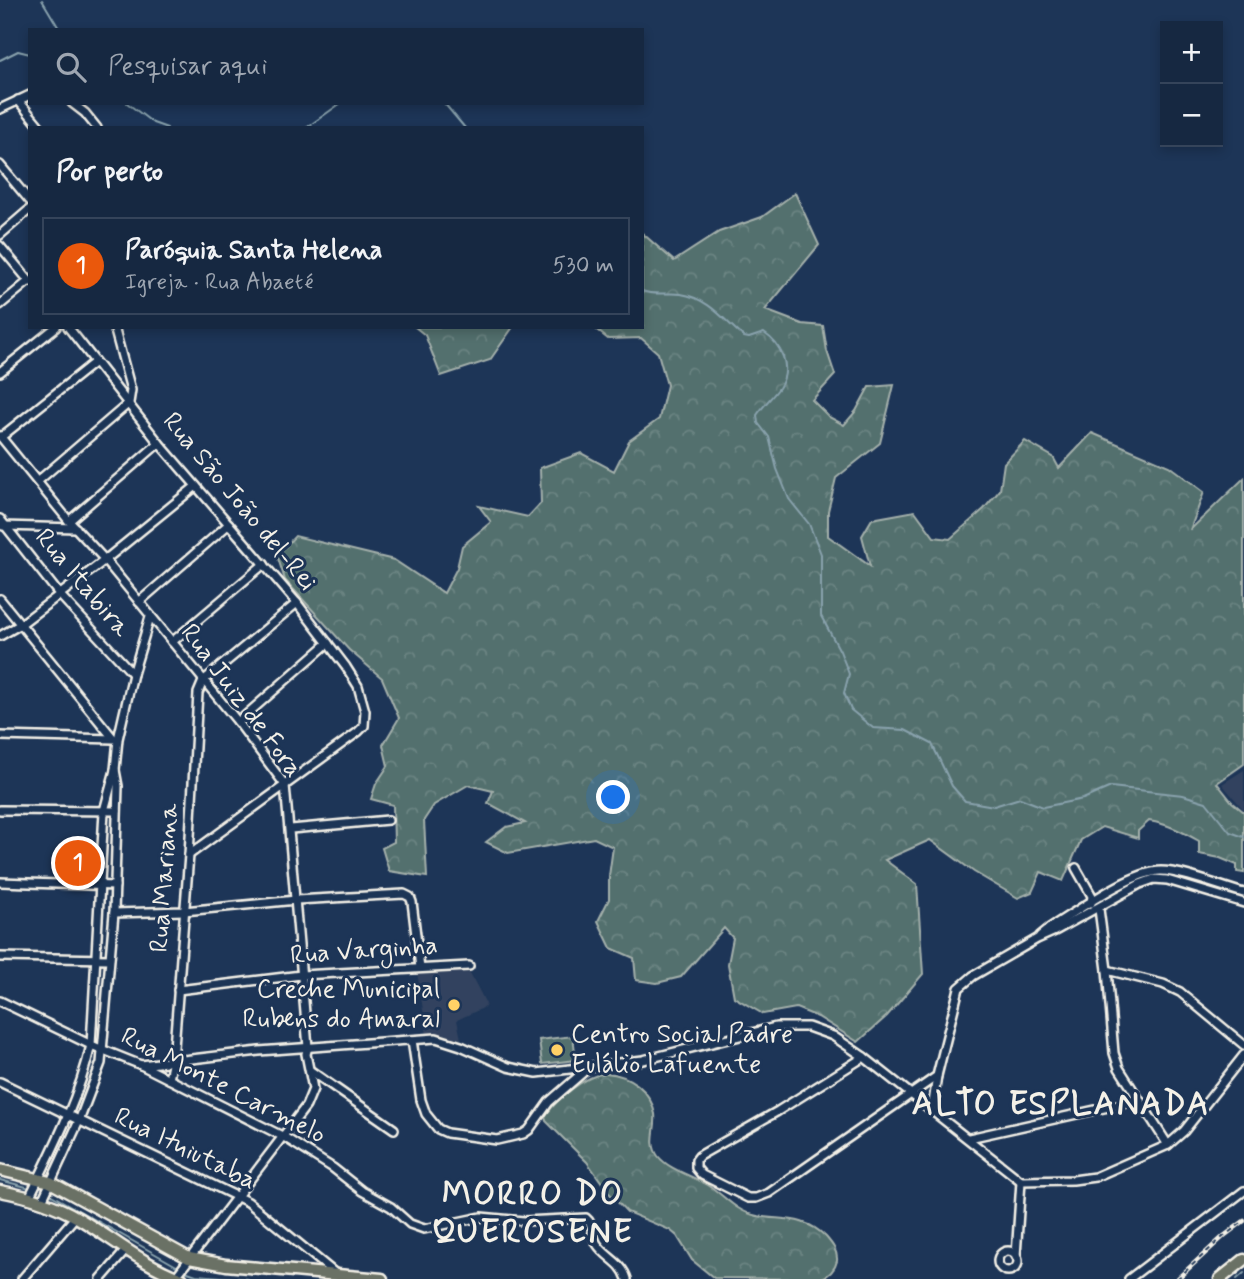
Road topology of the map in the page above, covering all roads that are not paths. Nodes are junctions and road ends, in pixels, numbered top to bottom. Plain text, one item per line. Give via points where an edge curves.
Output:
1 (28, 96) edge
2 (18, 100) junction
3 (75, 105) edge
4 (0, 109) edge
5 (39, 126) edge
6 (95, 126) edge
7 (0, 165) edge
8 (28, 199) edge
9 (28, 211) edge
10 (0, 235) edge
11 (0, 246) edge
12 (28, 280) edge
13 (28, 282) edge
14 (0, 305) edge
15 (54, 329) edge
16 (70, 329) edge
17 (115, 329) edge
18 (95, 362) junction
19 (0, 372) edge
20 (130, 403) junction
21 (0, 437) edge
22 (159, 443) junction
23 (37, 481) junction
24 (196, 486) junction
25 (68, 520) junction
26 (2, 523) edge
27 (229, 524) junction
28 (76, 528) junction
29 (105, 560) junction
30 (264, 564) junction
31 (59, 594) junction
32 (0, 599) edge
33 (139, 601) junction
34 (297, 603) junction
35 (150, 617) junction
36 (20, 624) junction
37 (0, 636) edge
38 (172, 642) junction
39 (328, 643) junction
40 (132, 674) junction
41 (203, 681) junction
42 (238, 722) junction
43 (0, 736) edge
44 (115, 739) junction
45 (115, 770) junction
46 (285, 785) junction
47 (0, 810) edge
48 (104, 811) junction
49 (117, 811) junction
50 (388, 820) dead end
51 (291, 829) junction
52 (189, 855) junction
53 (1076, 868) dead end
54 (1153, 875) junction
55 (0, 882) edge
56 (102, 884) junction
57 (115, 886) junction
58 (1244, 893) edge
59 (1094, 899) junction
60 (296, 900) junction
61 (1244, 903) edge
62 (1099, 909) junction
63 (184, 911) junction
64 (114, 913) junction
65 (1037, 939) junction
66 (0, 957) edge
67 (96, 959) junction
68 (109, 959) junction
69 (468, 966) dead end
70 (419, 968) junction
71 (1107, 970) junction
72 (301, 975) junction
73 (178, 990) junction
74 (0, 1001) edge
75 (412, 1040) junction
76 (91, 1045) junction
77 (1244, 1045) edge
78 (308, 1047) junction
79 (103, 1048) junction
80 (1244, 1055) edge
81 (864, 1057) junction
82 (173, 1060) junction
83 (141, 1065) junction
84 (589, 1068) junction
85 (311, 1071) junction
86 (937, 1076) junction
87 (169, 1079) junction
88 (0, 1082) edge
89 (911, 1094) junction
90 (1140, 1100) junction
91 (932, 1110) junction
92 (68, 1115) junction
93 (79, 1121) junction
94 (394, 1129) dead end
95 (284, 1137) junction
96 (969, 1138) junction
97 (1168, 1145) junction
98 (0, 1170) edge
99 (38, 1179) junction
100 (1021, 1181) junction
101 (50, 1182) junction
102 (1244, 1191) edge
103 (2, 1194) edge
104 (238, 1197) junction
105 (29, 1198) junction
106 (41, 1201) junction
107 (76, 1216) junction
108 (127, 1249) junction
109 (1016, 1256) dead end
110 (189, 1258) junction
111 (1244, 1259) edge
112 (337, 1275) junction
113 (179, 1276) edge
114 (1227, 1277) edge
115 (1131, 1278) edge
116 (22, 1279) edge
117 (101, 1279) edge
118 (382, 1279) edge
119 (627, 1279) edge

1 - 2 street
2 - 4 street
2 - 5 street
3 - 6 street
7 - 8 street
9 - 10 street
11 - 12 street
13 - 14 street
15 - 19 street
16 - 18 street, Rua São João del-Rei
17 - 20 street via 131,390
18 - 20 street, Rua São João del-Rei
18 - 21 street
20 - 22 street, Rua São João del-Rei
20 - 23 street
21 - 23 street, Rua Juiz de Fora
22 - 24 street, Rua São João del-Rei
22 - 25 street
23 - 25 street, Rua Juiz de Fora
24 - 27 street, Rua São João del-Rei
24 - 29 street
25 - 28 street, Rua Juiz de Fora
26 - 28 street
26 - 31 street, Rua Itabira
27 - 30 street, Rua São João del-Rei
27 - 33 street
28 - 29 street, Rua Juiz de Fora
29 - 31 street
29 - 33 street, Rua Juiz de Fora
30 - 34 street, Rua São João del-Rei
30 - 38 street
31 - 36 street
31 - 40 street, Rua Itabira
32 - 36 street
33 - 35 street, Rua Juiz de Fora
34 - 39 street, Rua São João del-Rei
34 - 41 street
35 - 38 street, Rua Juiz de Fora
35 - 40 street
36 - 37 street
36 - 44 street
38 - 41 street, Rua Juiz de Fora
39 - 42 street
39 - 46 street, Rua São João del-Rei via 358,686 364,726
40 - 44 street
41 - 42 street, Rua Juiz de Fora
41 - 52 street, Rua Mariana via 196,704
42 - 46 street, Rua Juiz de Fora
43 - 44 street
44 - 45 street
45 - 48 street
45 - 49 street
46 - 51 street, Rua Juiz de Fora
46 - 52 street
47 - 48 street
48 - 49 street
48 - 56 street
49 - 57 street
50 - 51 street
51 - 60 street, Rua Juiz de Fora
52 - 63 street, Rua Mariana
53 - 59 street
54 - 58 street via 1169,872
54 - 59 street via 1134,877
54 - 61 street
54 - 62 street
55 - 56 street
56 - 57 street
56 - 67 street
57 - 64 street
59 - 65 street
60 - 63 street
60 - 70 street via 410,897
60 - 72 street, Rua Juiz de Fora
62 - 65 street
62 - 71 street
63 - 64 street
63 - 73 street, Rua Mariana
64 - 68 street
65 - 86 street via 959,988
66 - 67 street
67 - 68 street
67 - 76 street
68 - 79 street
69 - 70 street, Rua Varginha
70 - 72 street, Rua Varginha
71 - 77 street via 1180,992
71 - 90 street via 1114,1052
72 - 73 street, Rua Varginha
72 - 78 street, Rua Juiz de Fora
73 - 82 street, Rua Mariana
74 - 76 street, Rua Monte Carmelo
75 - 78 street
75 - 84 street via 436,1038 529,1072
75 - 84 street via 426,1114 447,1133 497,1140 523,1134 549,1102
76 - 79 street, Rua Monte Carmelo
76 - 92 street
78 - 82 street
78 - 85 street, Rua Juiz de Fora
79 - 83 street, Rua Monte Carmelo
79 - 93 street via 99,1073
80 - 97 street
81 - 84 street via 833,1036 808,1027 776,1027 643,1060
81 - 89 street
81 - 89 street via 699,1156 698,1171 748,1198 763,1196
82 - 83 street
82 - 87 street, Rua Mariana
83 - 87 street, Rua Monte Carmelo
85 - 94 street
85 - 95 street, Rua Juiz de Fora via 313,1089
86 - 89 street
86 - 91 street
87 - 95 street, Rua Monte Carmelo
88 - 92 street, Rua Ituiutaba
89 - 91 street
90 - 96 street
90 - 97 street
91 - 96 street
92 - 93 street, Rua Ituiutaba
92 - 99 street
93 - 101 street
93 - 104 street, Rua Ituiutaba
95 - 104 street, Rua Juiz de Fora
95 - 119 street, Rua Monte Carmelo via 417,1228 481,1217 524,1221 582,1217 591,1222 598,1245 621,1266
96 - 100 street
97 - 100 street via 1094,1177
98 - 99 main road
99 - 101 main road
99 - 105 street
100 - 109 street
101 - 106 street
101 - 110 main road
102 - 115 street
103 - 105 main road
104 - 110 street, Rua Juiz de Fora
104 - 112 street, Rua Ituiutaba
105 - 106 main road
106 - 107 main road
107 - 108 main road
107 - 116 street
108 - 113 main road
108 - 117 street
110 - 112 main road
110 - 113 street, Rua Juiz de Fora
111 - 114 main road
112 - 118 main road

